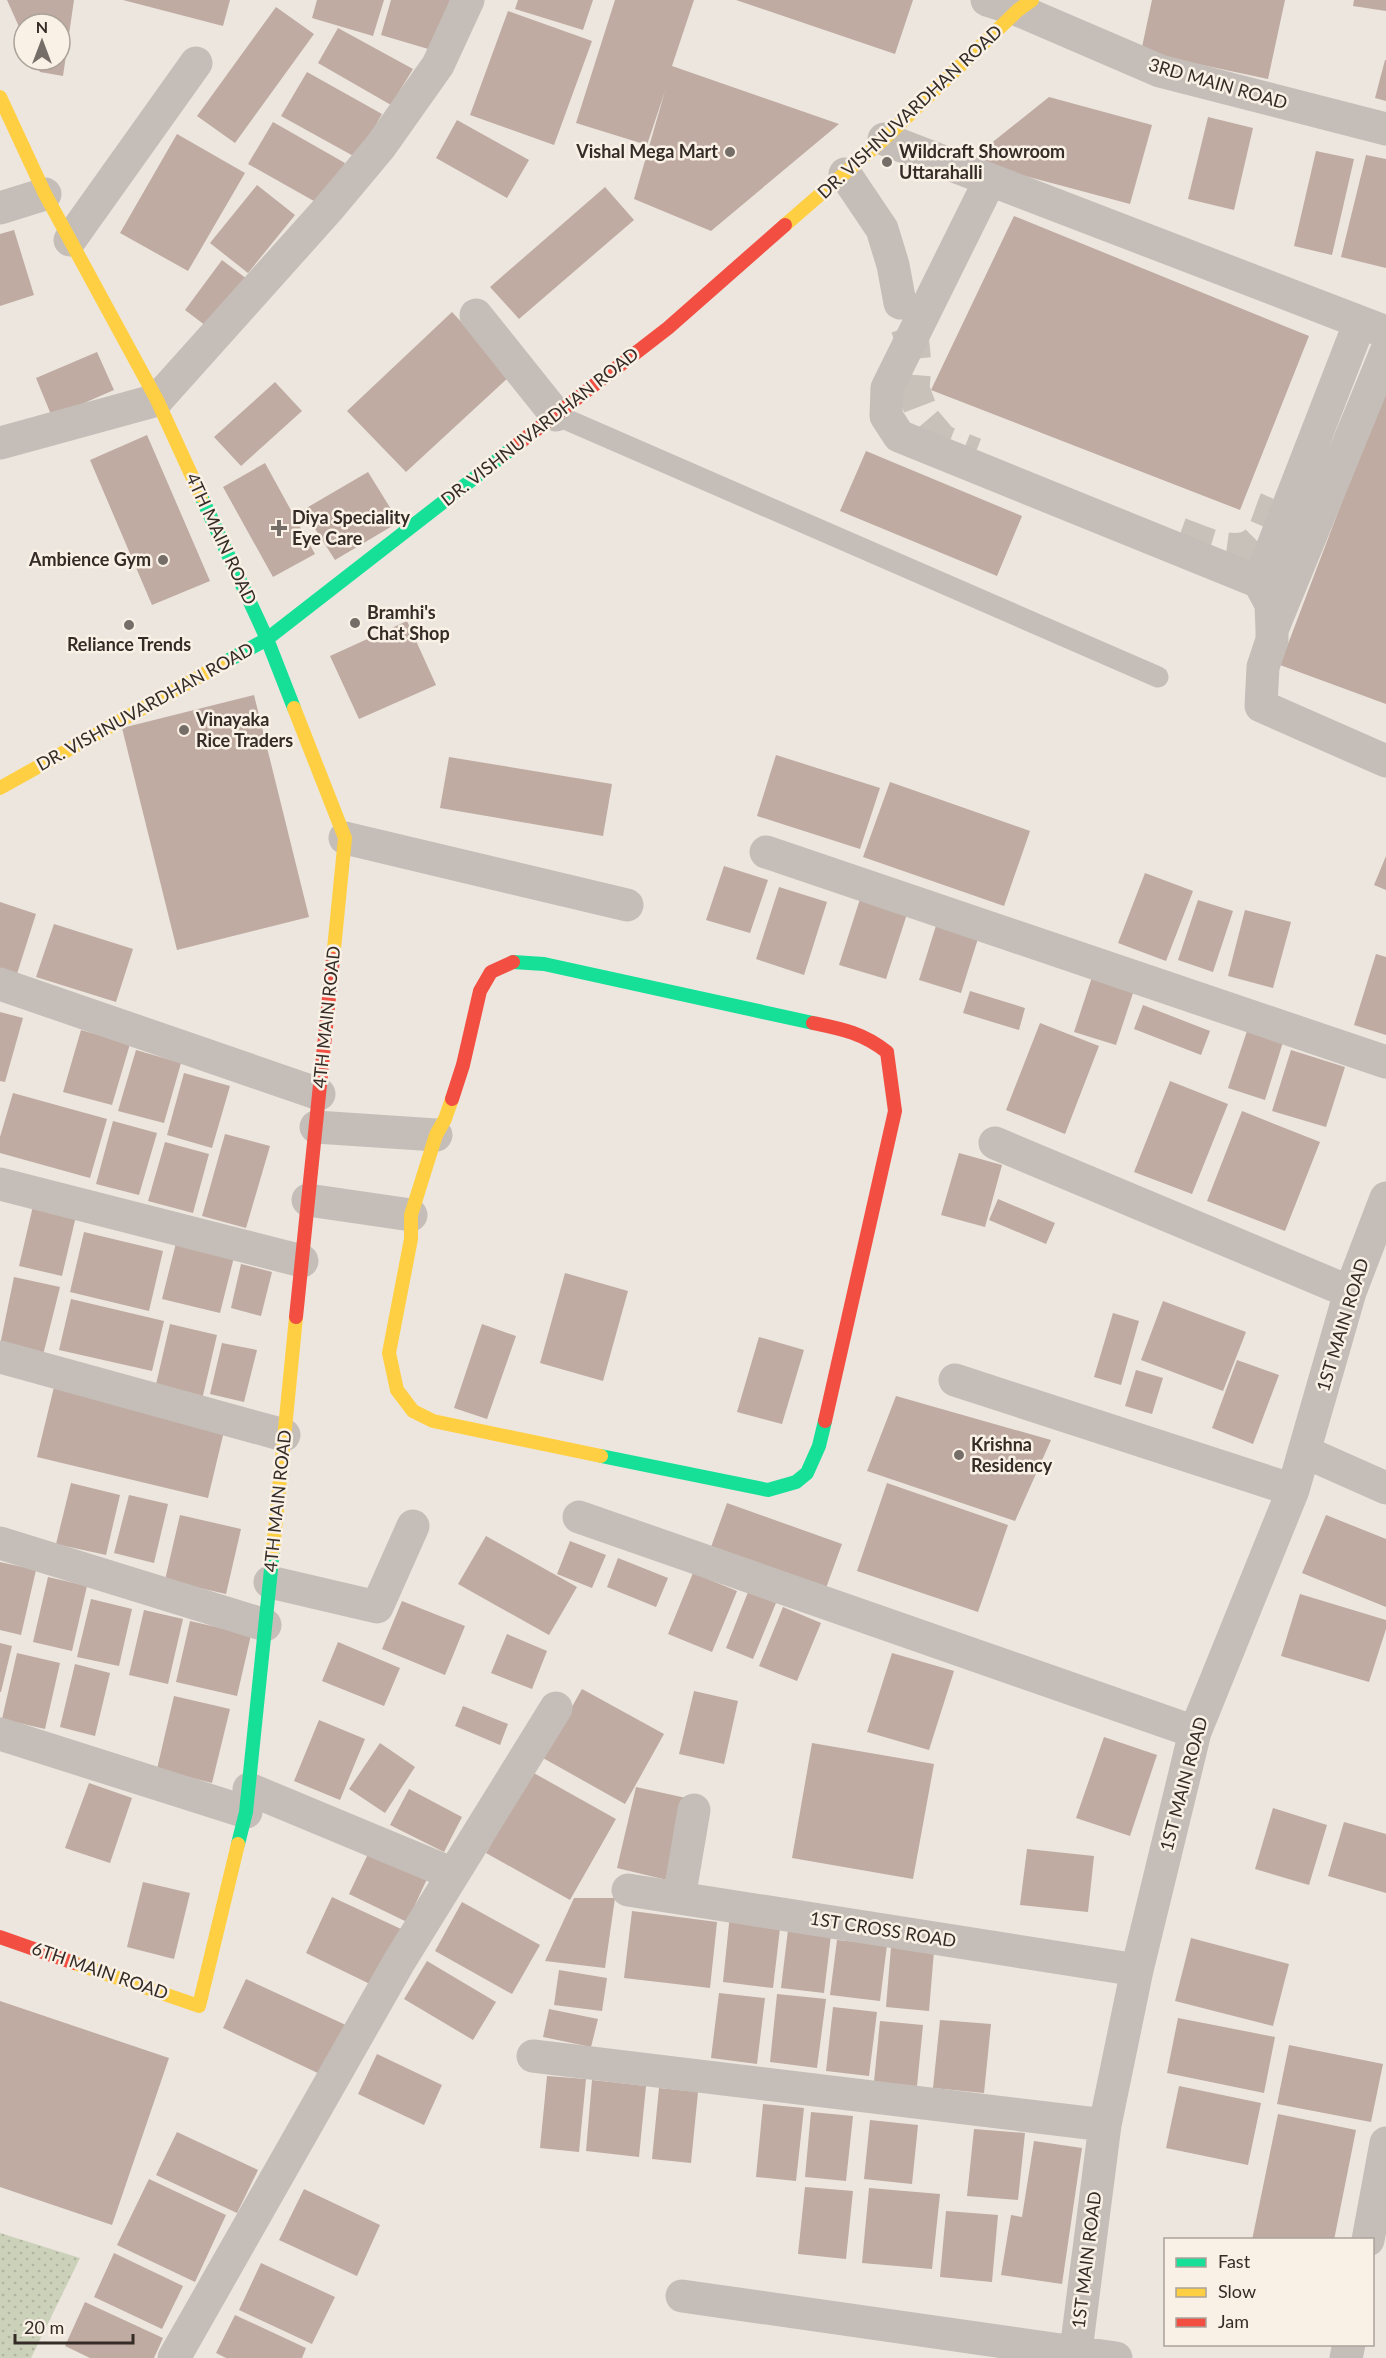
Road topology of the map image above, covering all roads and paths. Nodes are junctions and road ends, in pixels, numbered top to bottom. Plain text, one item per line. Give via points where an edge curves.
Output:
1 (468, 0) edge
2 (987, 0) edge
3 (1025, 5) edge
4 (195, 63) dead end
5 (0, 96) edge
6 (1386, 129) edge
7 (884, 139) junction
8 (845, 174) junction
9 (990, 180) junction
10 (45, 194) junction
11 (0, 208) edge
12 (70, 240) junction
13 (900, 303) tunnel mouth
14 (476, 315) dead end
15 (1373, 327) edge
16 (1386, 352) edge
17 (157, 400) junction
18 (556, 415) junction
19 (0, 443) edge
20 (1259, 582) junction
21 (1272, 630) junction
22 (267, 639) junction
23 (1158, 677) dead end
24 (1386, 762) edge
25 (0, 788) edge
26 (345, 838) junction
27 (766, 852) dead end
28 (627, 905) dead end
29 (0, 984) edge
30 (1386, 1062) edge
31 (319, 1094) junction
32 (316, 1127) junction
33 (436, 1135) junction
34 (995, 1143) dead end
35 (0, 1184) edge
36 (1386, 1198) edge
37 (308, 1200) junction
38 (411, 1215) junction
39 (302, 1261) junction
40 (1350, 1292) junction
41 (0, 1357) edge
42 (955, 1380) dead end
43 (284, 1435) junction
44 (1305, 1452) junction
45 (1386, 1488) edge
46 (1293, 1490) junction
47 (579, 1517) dead end
48 (413, 1526) dead end
49 (0, 1543) edge
50 (270, 1582) junction
51 (265, 1625) junction
52 (556, 1708) dead end
53 (1195, 1732) junction
54 (0, 1734) edge
55 (248, 1800) junction
56 (694, 1810) dead end
57 (453, 1874) junction
58 (628, 1890) dead end
59 (679, 1898) junction
60 (0, 1937) edge
61 (1137, 1970) junction
62 (199, 2006) joint
63 (533, 2056) dead end
64 (1105, 2126) junction
65 (1386, 2143) edge
66 (1368, 2238) edge
67 (682, 2296) dead end
68 (1075, 2356) edge
69 (174, 2358) edge
70 (1116, 2358) edge

1 - 17 street via 438,65 380,147
2 - 3 street, 3RD MAIN ROAD
3 - 6 street, 3RD MAIN ROAD via 1160,71
3 - 7 street, DR. VISHNUVARDHAN ROAD
4 - 12 street
5 - 10 street, 4TH MAIN ROAD
7 - 8 street, DR. VISHNUVARDHAN ROAD
7 - 9 street
8 - 13 street via 882,229
8 - 18 street, DR. VISHNUVARDHAN ROAD via 668,328
9 - 15 street
9 - 20 street via 887,388 886,416 899,436
10 - 11 street
10 - 12 street, 4TH MAIN ROAD
12 - 17 street, 4TH MAIN ROAD
14 - 18 street
15 - 20 street
16 - 21 street
17 - 19 street
17 - 22 street, 4TH MAIN ROAD
18 - 22 street, DR. VISHNUVARDHAN ROAD
18 - 23 lane
20 - 21 street via 1271,604
21 - 24 street via 1263,667 1261,706
22 - 25 street, DR. VISHNUVARDHAN ROAD
22 - 26 street, 4TH MAIN ROAD
26 - 28 street
26 - 31 street, 4TH MAIN ROAD
27 - 30 street
29 - 31 street
31 - 32 street, 4TH MAIN ROAD
32 - 33 street
32 - 37 street, 4TH MAIN ROAD
33 - 38 street
33 - 38 street via 446,1119 463,1065 480,991 491,972 513,962 544,964 850,1031 871,1038 887,1052 895,1111 812,1468 796,1484 768,1490 433,1421 413,1411 397,1390 389,1353 411,1239
34 - 40 street
35 - 39 street
36 - 40 street, 1ST MAIN ROAD
37 - 38 street
37 - 39 street, 4TH MAIN ROAD
39 - 43 street, 4TH MAIN ROAD
40 - 44 street, 1ST MAIN ROAD
41 - 43 street
42 - 46 street
43 - 50 street, 4TH MAIN ROAD
44 - 45 street
44 - 46 street, 1ST MAIN ROAD
46 - 53 street, 1ST MAIN ROAD
47 - 53 street
48 - 50 street via 377,1607
49 - 51 street
50 - 51 street, 4TH MAIN ROAD
51 - 55 street, 4TH MAIN ROAD
52 - 57 street
53 - 61 street, 1ST MAIN ROAD
54 - 55 street
55 - 57 street
55 - 62 street, 4TH MAIN ROAD
56 - 59 street
57 - 69 street
58 - 59 street, 1ST CROSS ROAD
59 - 61 street, 1ST CROSS ROAD
60 - 62 street, 6TH MAIN ROAD
61 - 64 street, 1ST MAIN ROAD
63 - 64 street
64 - 68 street, 1ST MAIN ROAD
65 - 66 street
67 - 68 street
68 - 70 street

